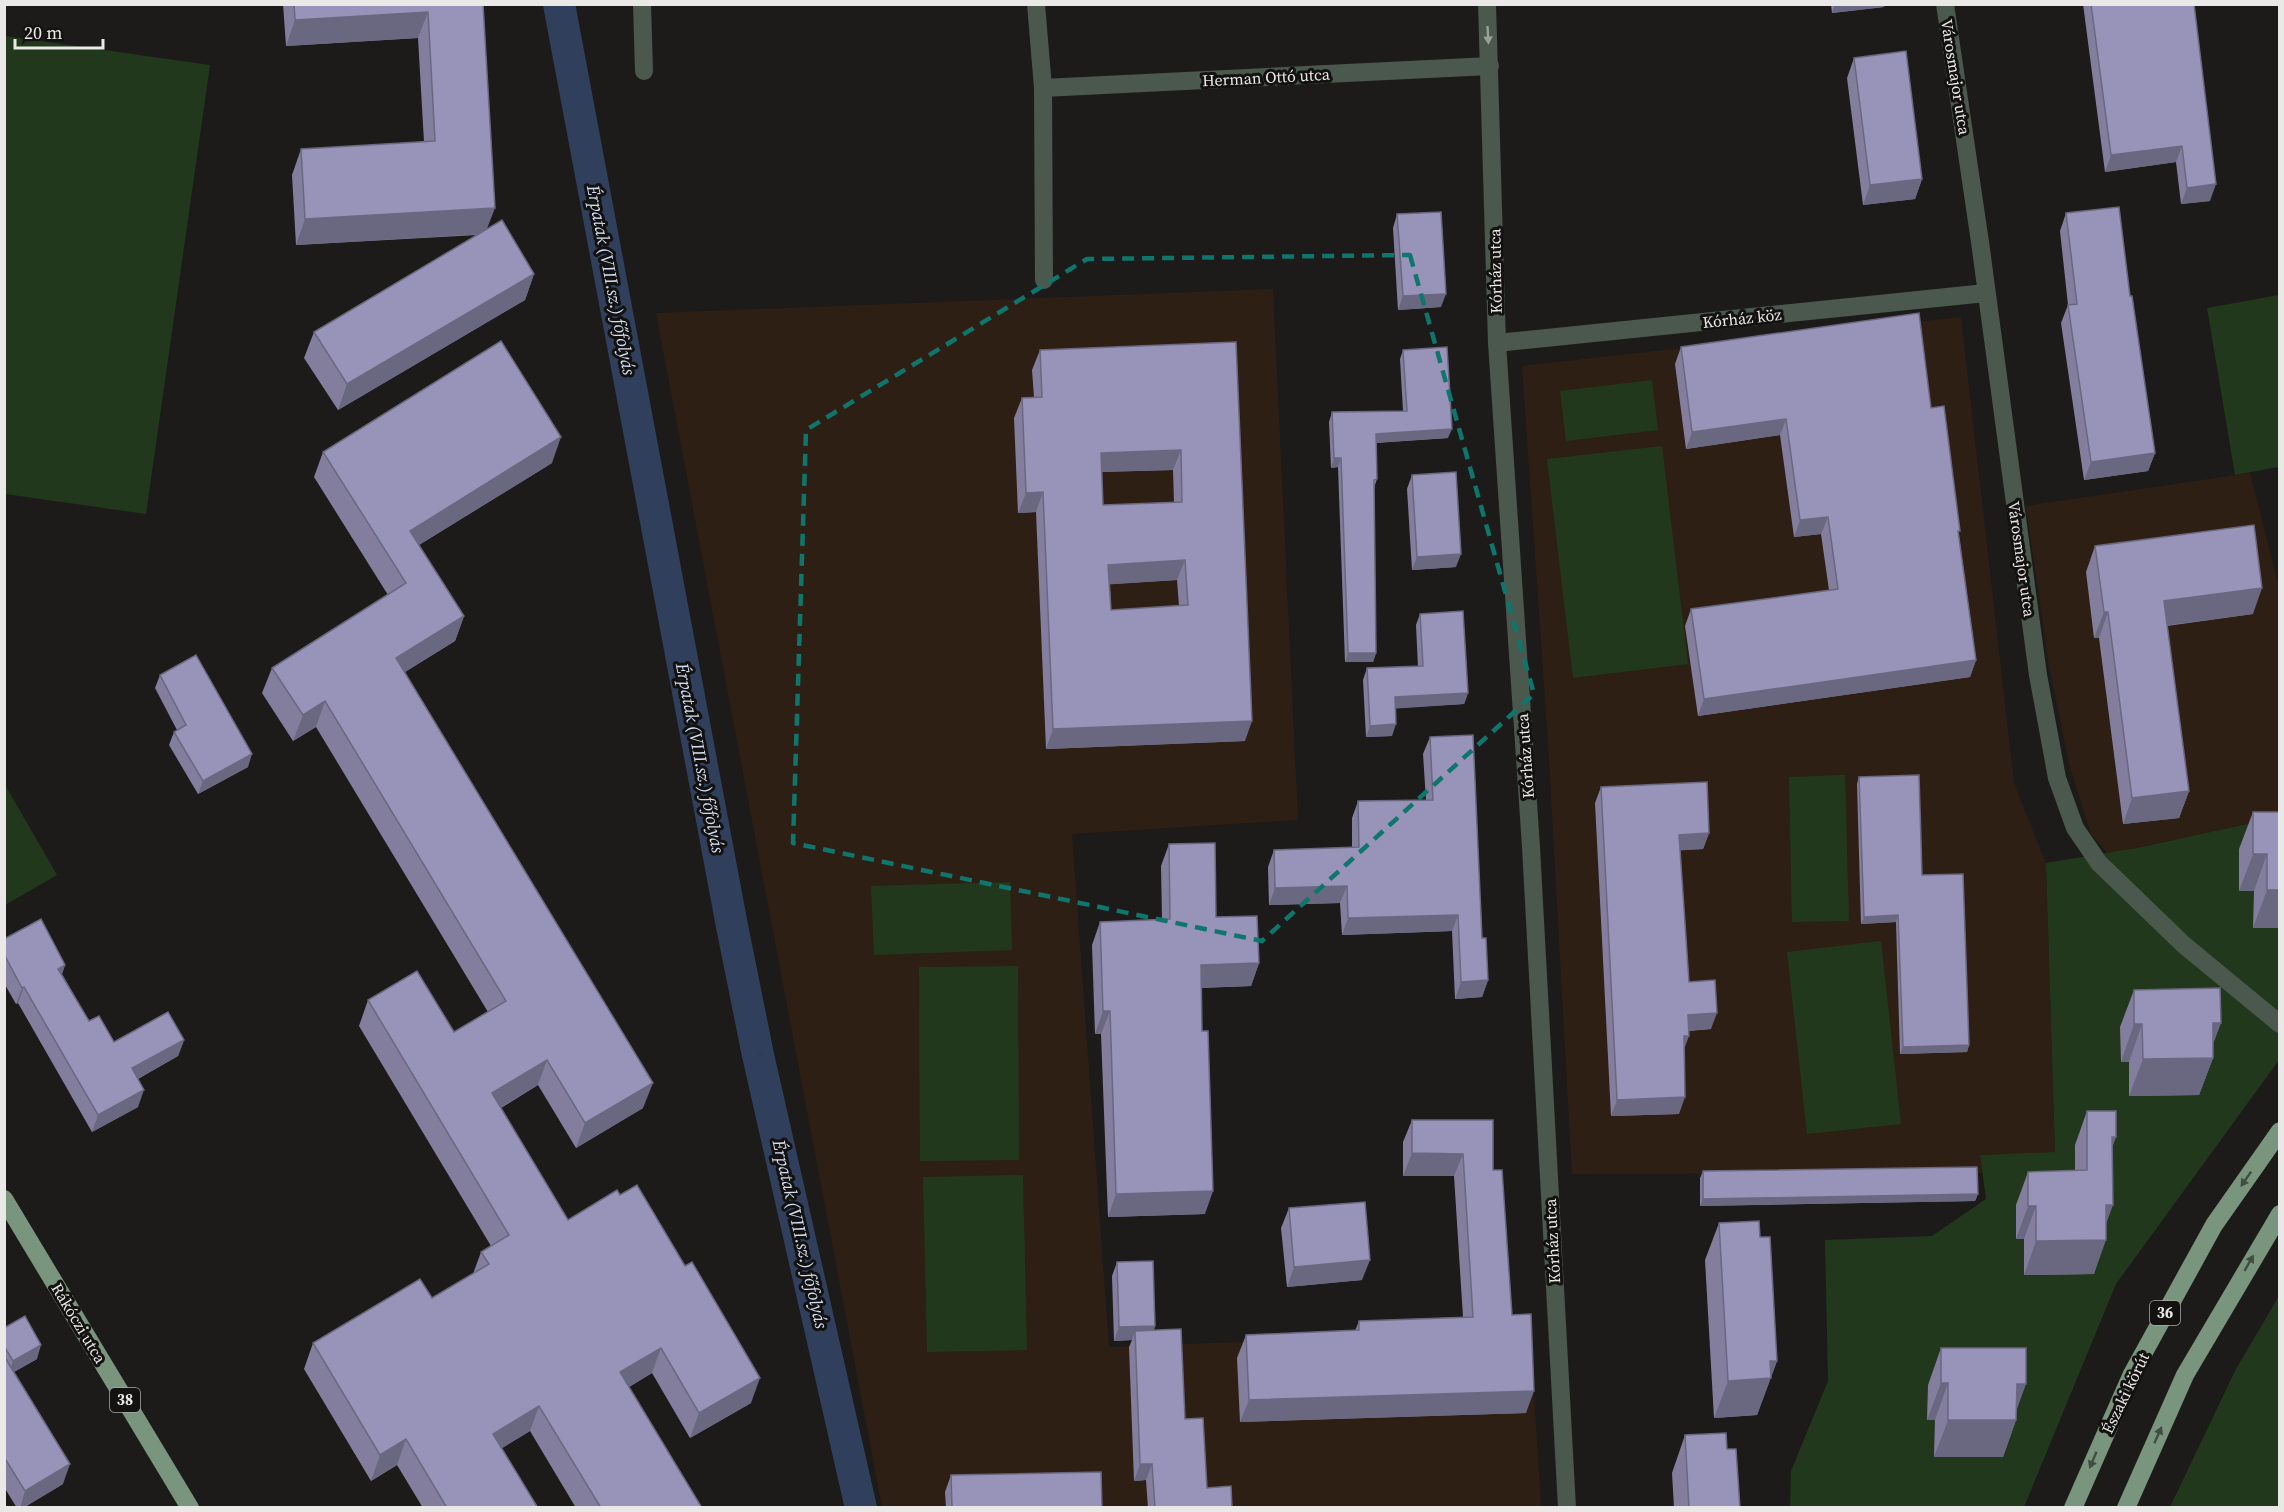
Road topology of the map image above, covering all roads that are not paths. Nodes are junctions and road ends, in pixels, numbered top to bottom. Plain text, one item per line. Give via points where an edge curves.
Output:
1 (642, 4) edge
2 (1036, 4) edge
3 (1487, 4) edge
4 (1945, 4) edge
5 (1490, 66) junction
6 (644, 71) dead end
7 (1043, 88) junction
8 (1044, 280) dead end
9 (1986, 293) junction
10 (1497, 343) junction
11 (2280, 1024) edge
12 (2280, 1131) edge
13 (4, 1199) edge
14 (2280, 1214) edge
15 (190, 1508) edge
16 (1567, 1508) edge
17 (2073, 1508) edge
18 (2126, 1508) edge

1 - 6 street
2 - 7 street
3 -> 5 street, Kórház utca
4 - 9 street, Városmajor utca
5 - 7 street, Herman Ottó utca
5 - 10 street, Kórház utca
7 - 8 street
9 - 10 street, Kórház köz
9 - 11 street, Városmajor utca via 2038,675 2057,778 2075,828 2099,864 2139,903
10 - 16 street, Kórház utca via 1531,847
12 -> 17 main road, Északi körút / 36 via 2214,1225 2132,1374
13 - 15 main road, Rákóczi utca / 38
18 -> 14 main road via 2185,1375

